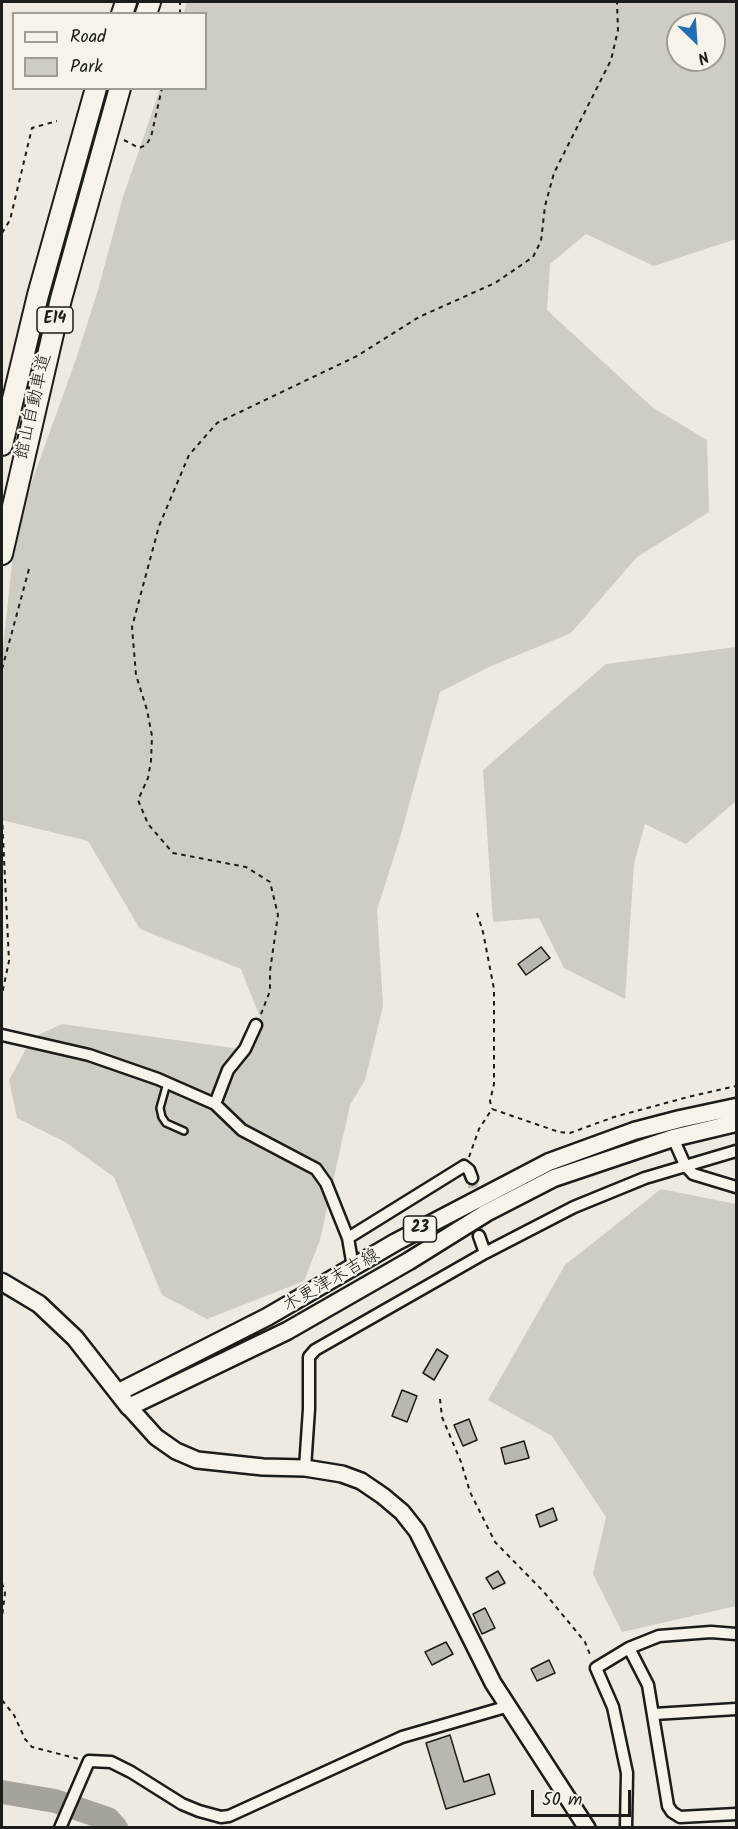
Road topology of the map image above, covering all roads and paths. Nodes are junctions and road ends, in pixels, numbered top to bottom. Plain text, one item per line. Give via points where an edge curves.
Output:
1 (617, 2) edge
2 (95, 90) edge
3 (119, 90) edge
4 (162, 90) edge
5 (57, 121) dead end
6 (124, 140) dead end
7 (2, 233) edge
8 (2, 445) edge
9 (2, 554) edge
10 (29, 569) dead end
11 (2, 669) edge
12 (2, 816) edge
13 (477, 913) dead end
14 (2, 994) edge
15 (256, 1025) joint
16 (2, 1035) edge
17 (167, 1083) junction
18 (736, 1086) edge
19 (214, 1104) junction
20 (736, 1107) edge
21 (492, 1109) junction
22 (736, 1124) edge
23 (184, 1131) dead end
24 (673, 1138) junction
25 (736, 1151) edge
26 (685, 1165) junction
27 (464, 1166) junction
28 (472, 1178) tunnel mouth
29 (736, 1187) edge
30 (479, 1236) tunnel mouth
31 (348, 1238) junction
32 (485, 1253) junction
33 (353, 1267) junction
34 (2, 1282) edge
35 (119, 1392) junction
36 (440, 1399) dead end
37 (129, 1407) junction
38 (305, 1468) junction
39 (2, 1583) edge
40 (2, 1617) edge
41 (736, 1635) edge
42 (629, 1648) junction
43 (596, 1668) junction
44 (2, 1700) edge
45 (508, 1706) junction
46 (736, 1709) edge
47 (654, 1714) junction
48 (89, 1761) junction
49 (736, 1814) edge
50 (60, 1827) edge
51 (587, 1827) edge
52 (626, 1827) edge

1 - 15 path via 618,30 611,60 554,173 541,241 533,257 495,283 418,317 357,356 217,423 189,455 159,526 132,627 136,675 152,736 148,778 138,800 148,824 173,853 246,867 270,882 278,915 270,991
2 - 8 highway, 館山自動車道 / E14 via 38,295
3 - 9 highway, 館山自動車道 / E14 via 61,299
4 - 6 path via 146,145 139,148
5 - 7 path via 32,128 10,220
10 - 11 path
12 - 14 path via 9,961
13 - 21 path via 494,989
15 - 19 street via 245,1049 228,1070
16 - 17 street via 89,1055
17 - 19 street
17 - 23 lane via 160,1108 162,1117
18 - 21 path via 614,1117 570,1133
19 - 31 street via 242,1131 316,1168
20 - 33 main road, 木更津末吉線 / 23 via 634,1131 549,1162
21 - 27 path
22 - 24 main road, 木更津末吉線 / 23
24 - 26 street
24 - 37 main road, 木更津末吉線 / 23 via 554,1178 486,1213 287,1330
25 - 26 street
26 - 29 street via 693,1174
26 - 32 street via 574,1207
27 - 28 street
27 - 31 street
30 - 32 street
31 - 33 street
32 - 38 street via 309,1357
33 - 35 main road, 木更津末吉線 / 23 via 267,1317
34 - 35 main road via 39,1304 75,1338
35 - 37 main road
36 - 43 path via 442,1417 470,1492 495,1542 585,1642
37 - 38 street via 156,1437 197,1460
38 - 45 street via 362,1481 402,1512 417,1531
39 - 40 path
41 - 42 street via 711,1632 659,1636
42 - 43 street
42 - 47 street via 648,1685
43 - 52 street via 614,1707 627,1773
44 - 48 path via 32,1747
45 - 48 street via 402,1737 229,1816 205,1813 182,1804 120,1766
45 - 51 street
46 - 47 street
47 - 49 street via 672,1812 680,1817
48 - 50 street

